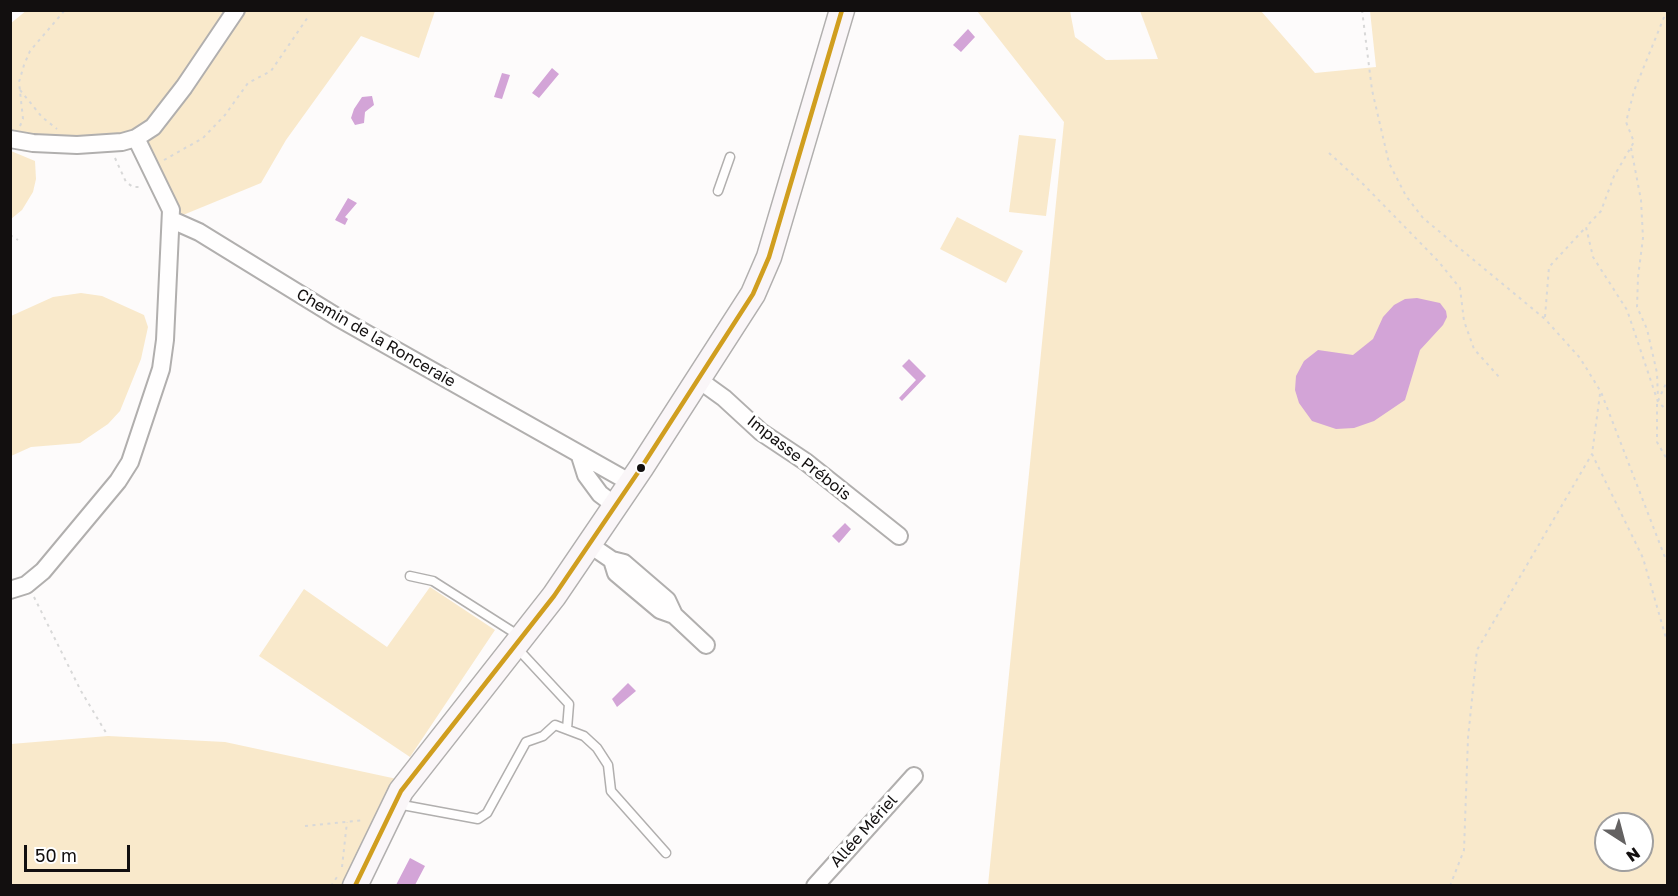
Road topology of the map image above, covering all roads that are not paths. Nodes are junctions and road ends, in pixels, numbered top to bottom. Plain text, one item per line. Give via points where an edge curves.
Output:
1 (236, 10) edge
2 (843, 10) edge
3 (14, 135) edge
4 (136, 138) junction
5 (730, 157) dead end
6 (718, 191) dead end
7 (172, 220) junction
8 (699, 380) junction
9 (580, 456) junction
10 (631, 483) junction
11 (616, 506) junction
12 (899, 536) dead end
13 (590, 545) junction
14 (410, 576) dead end
15 (18, 587) edge
16 (518, 641) junction
17 (706, 645) dead end
18 (567, 729) junction
19 (914, 776) dead end
20 (393, 804) junction
21 (666, 854) dead end
22 (355, 885) edge
23 (815, 885) edge

1 - 4 street via 153,127
2 - 8 main road via 769,257 753,294
3 - 4 street via 27,143 77,145
4 - 7 street via 168,198
5 - 6 lane
7 - 9 street, Chemin de la Ronceraie via 199,232 337,317
7 - 15 street via 161,369 130,462 44,571
8 - 10 main road
8 - 12 street, Impasse Prébois
9 - 10 street, Chemin de la Ronceraie
9 - 11 street via 586,475 600,494
10 - 11 main road
11 - 13 main road
13 - 16 main road
13 - 17 street via 612,560 616,573 660,610 674,615
14 - 16 lane via 433,581
16 - 18 lane via 569,704
16 - 20 main road via 413,772
18 - 20 lane via 555,725 543,736 526,742 487,813 478,819
18 - 21 lane via 584,736 597,748 608,765 611,790
19 - 23 street, Allée Mériel
20 - 22 main road

